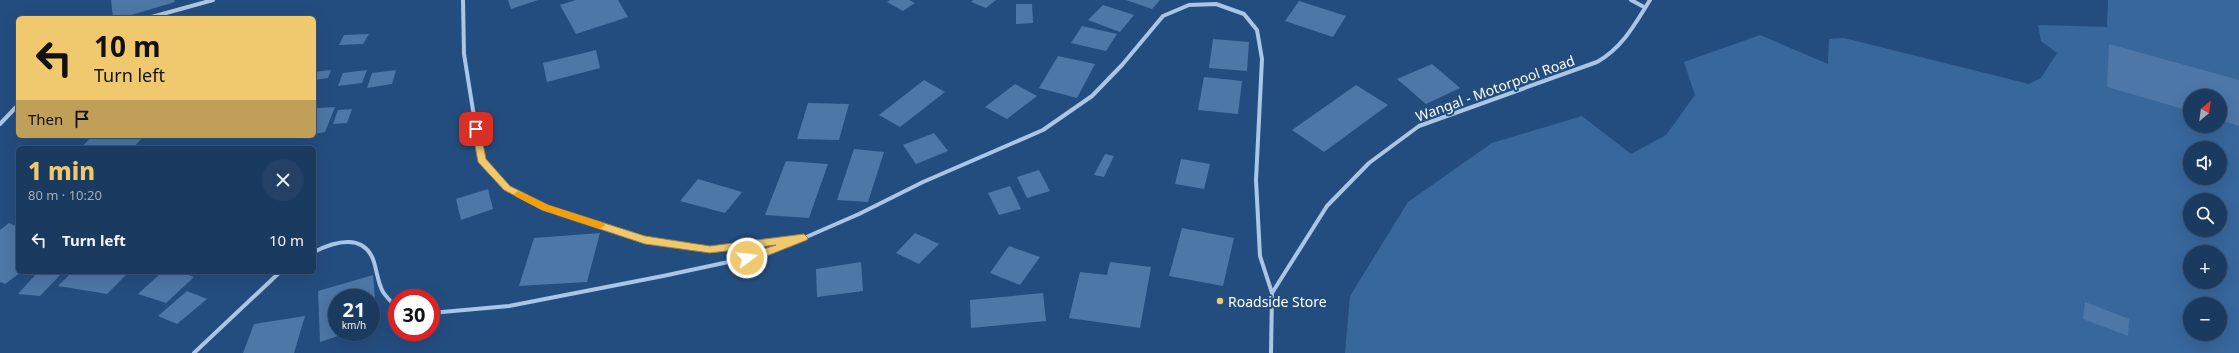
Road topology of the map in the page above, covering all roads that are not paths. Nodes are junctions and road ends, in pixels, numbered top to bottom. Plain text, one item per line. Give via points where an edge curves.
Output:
1 (213, 0) edge
2 (463, 0) edge
3 (1631, 0) edge
4 (1650, 0) edge
5 (1644, 7) junction
6 (155, 16) edge
7 (16, 107) edge
8 (0, 124) edge
9 (804, 238) junction
10 (316, 251) edge
11 (278, 274) edge
12 (1272, 294) junction
13 (388, 298) edge
14 (440, 312) edge
15 (194, 353) edge
16 (1272, 353) edge

1 - 6 street
2 - 9 street via 464,54 481,160 507,188 545,208 645,240 710,249
3 - 5 street
4 - 5 street, Wangal - Motorpool Road
5 - 12 street, Wangal - Motorpool Road via 1625,40 1597,62 1419,126 1369,163 1327,206
7 - 8 street
9 - 12 street via 923,182 1043,130 1092,96 1163,16 1189,5 1216,4 1244,14 1257,30 1262,59 1256,180 1260,256
9 - 14 street via 761,255 656,277 509,306
10 - 13 street via 347,240 361,244 372,257 383,292
11 - 15 street
12 - 16 street

